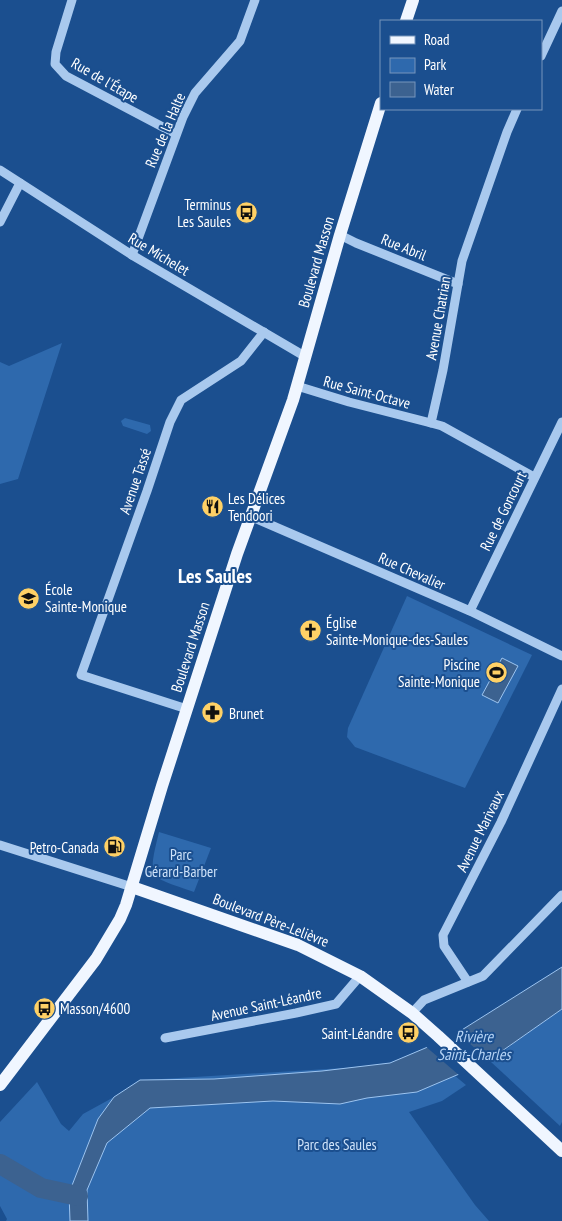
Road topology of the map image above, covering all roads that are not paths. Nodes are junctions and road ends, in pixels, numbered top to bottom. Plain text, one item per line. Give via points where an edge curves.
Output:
1 (72, 0) edge
2 (255, 0) edge
3 (413, 0) edge
4 (562, 11) edge
5 (406, 20) edge
6 (542, 54) edge
7 (380, 106) edge
8 (517, 110) edge
9 (176, 134) junction
10 (0, 170) edge
11 (20, 184) junction
12 (0, 222) edge
13 (340, 234) junction
14 (132, 255) junction
15 (458, 284) junction
16 (264, 332) junction
17 (306, 357) junction
18 (297, 386) junction
19 (562, 422) edge
20 (431, 423) junction
21 (534, 477) junction
22 (250, 516) junction
23 (470, 611) junction
24 (562, 656) edge
25 (562, 689) edge
26 (187, 709) junction
27 (0, 845) edge
28 (132, 887) junction
29 (562, 895) edge
30 (360, 976) junction
31 (468, 982) junction
32 (412, 1013) junction
33 (165, 1038) dead end
34 (0, 1085) edge
35 (562, 1151) edge

1 - 9 street, Rue de l'Étape via 55,64 66,76
2 - 9 street, Rue de la Halte via 240,41 195,93
3 - 5 main road
4 - 6 street
7 - 13 main road, Boulevard Masson
8 - 15 street, Avenue Chatrian via 465,251
9 - 14 street, Rue de la Halte
10 - 11 street, Rue Michelet
11 - 12 street
11 - 14 street, Rue Michelet
13 - 15 street, Rue Abril
13 - 17 main road, Boulevard Masson
14 - 16 street, Rue Michelet
15 - 20 street, Avenue Chatrian
16 - 17 street, Rue Michelet
16 - 26 street, Avenue Tassé via 241,361 181,400 81,675
17 - 18 main road, Boulevard Masson
18 - 20 street, Rue Saint-Octave
18 - 22 main road, Boulevard Masson
19 - 21 street, Rue de Goncourt
20 - 21 street
21 - 23 street, Rue de Goncourt
22 - 23 street, Rue Chevalier
22 - 26 main road, Boulevard Masson
23 - 24 street, Rue Chevalier
25 - 31 street, Avenue Marivaux via 443,935 444,946
26 - 28 main road, Boulevard Masson
27 - 28 street, Boulevard Père-Lelièvre
28 - 30 main road, Boulevard Père-Lelièvre via 298,945
28 - 34 main road, Boulevard Masson via 120,919 96,959
29 - 31 street via 482,976
30 - 32 main road, Boulevard Père-Lelièvre
30 - 33 street, Avenue Saint-Léandre via 336,1004
31 - 32 street via 424,1000
32 - 35 main road, Boulevard Père-Lelièvre

